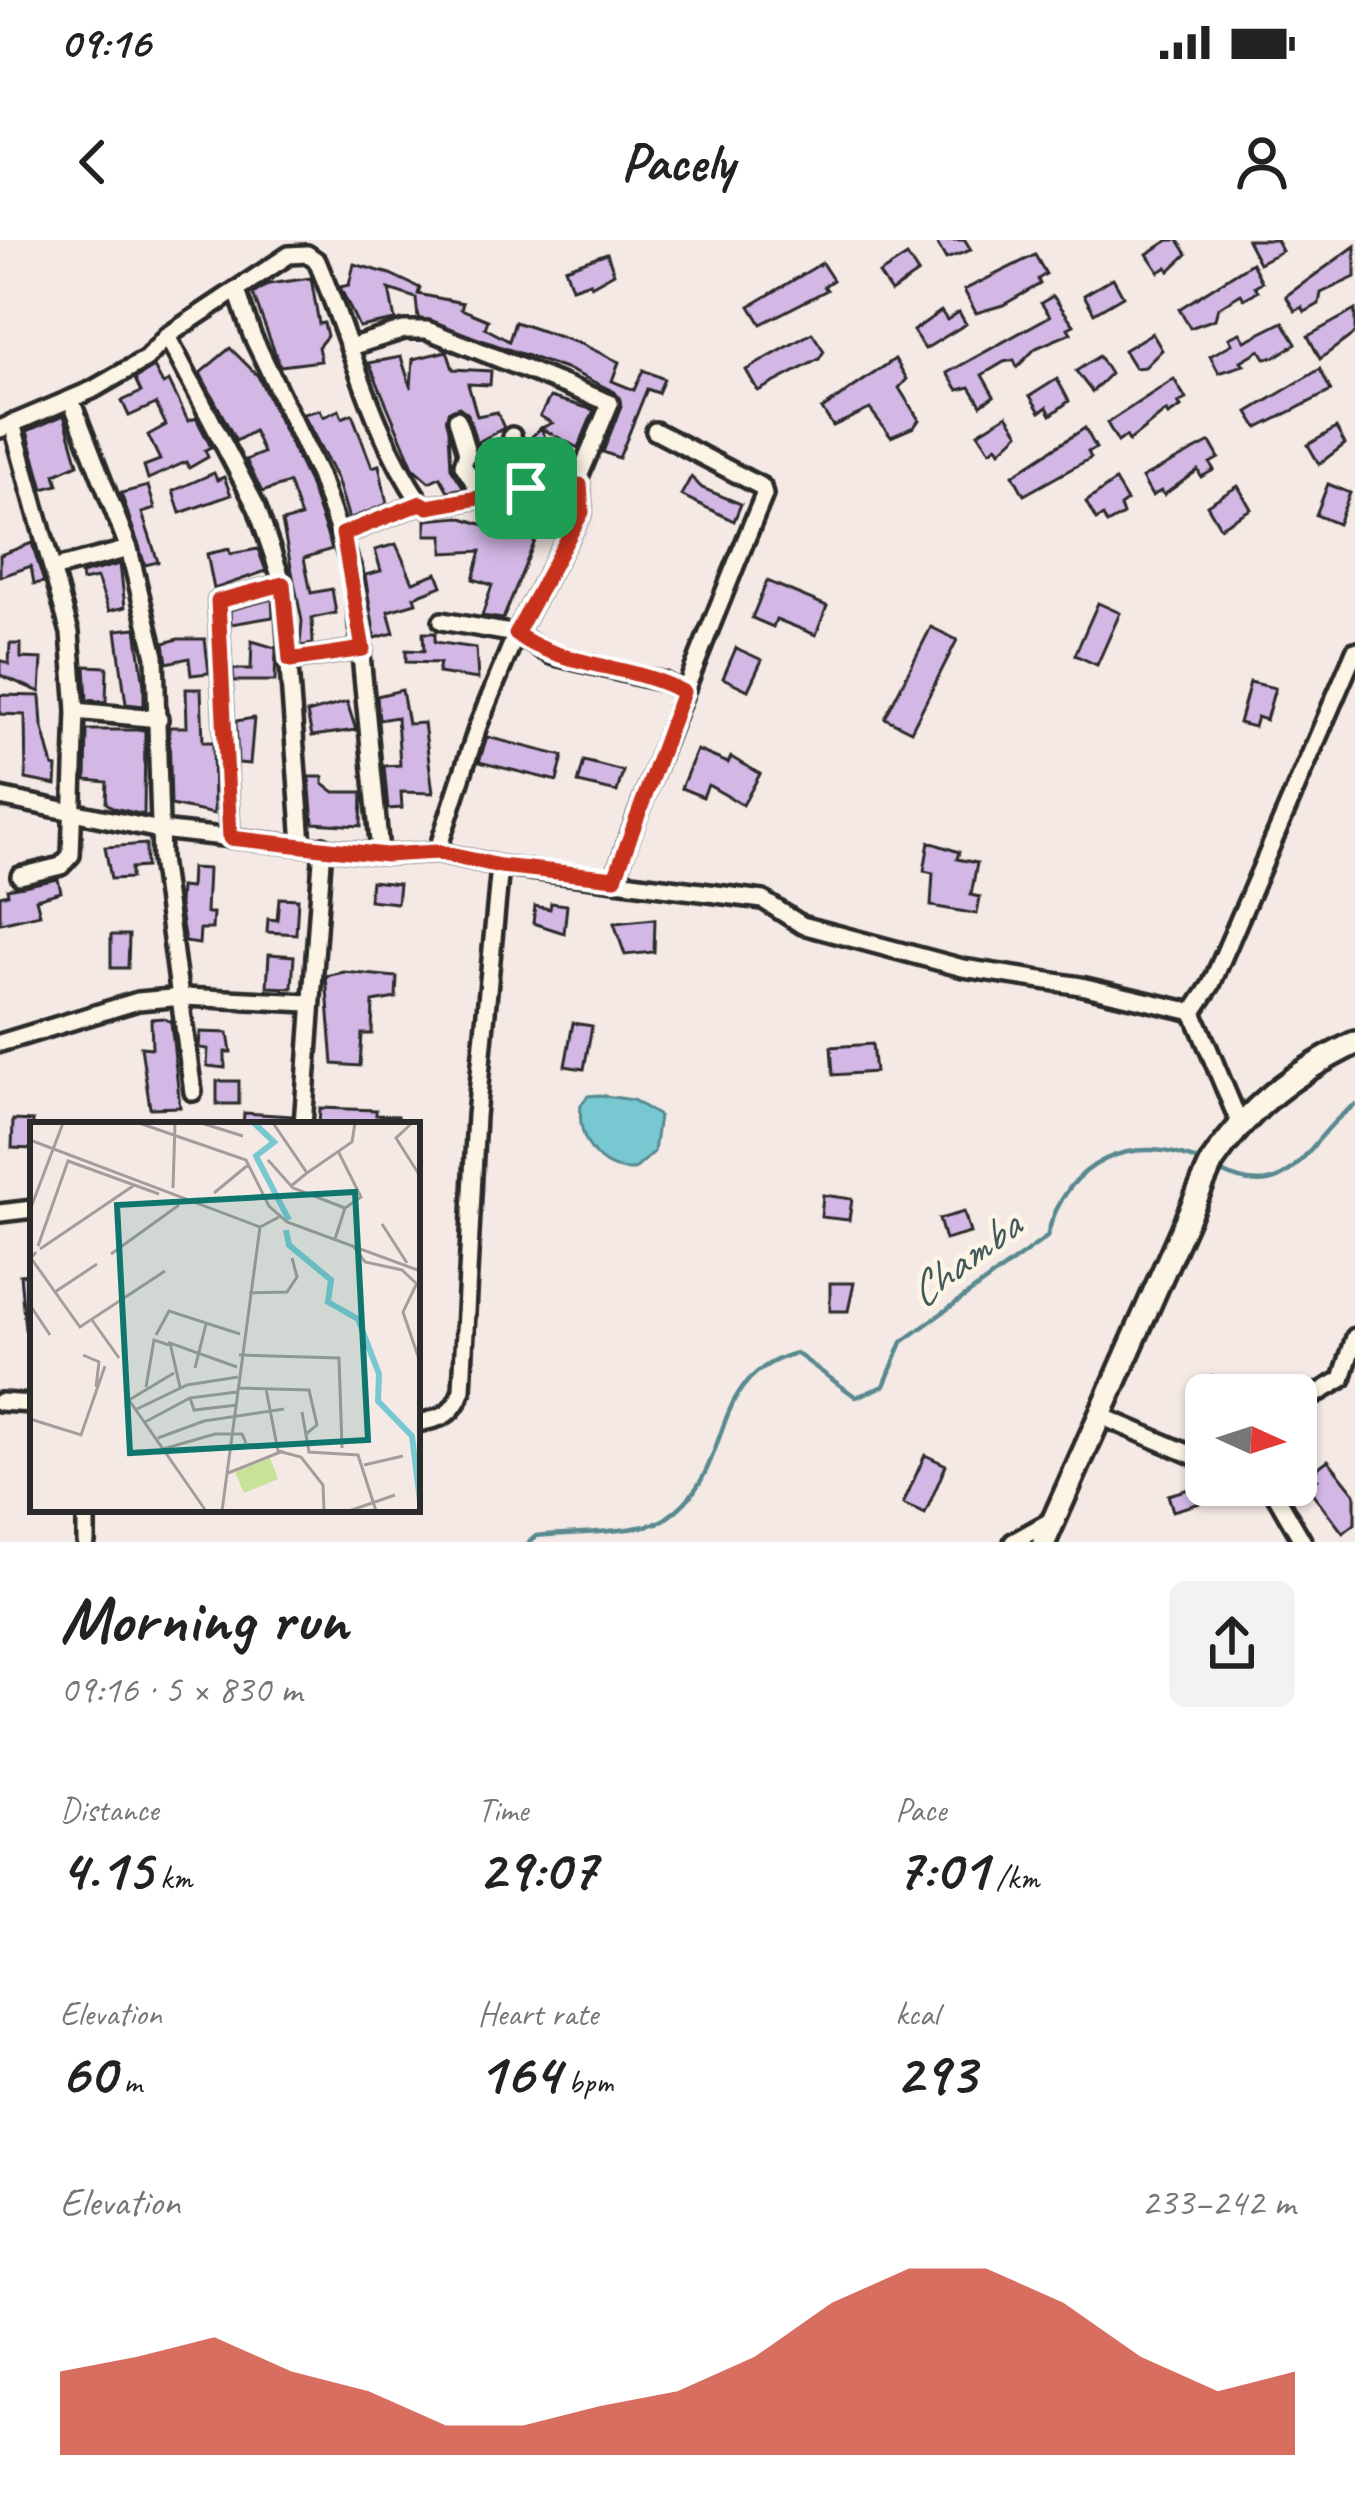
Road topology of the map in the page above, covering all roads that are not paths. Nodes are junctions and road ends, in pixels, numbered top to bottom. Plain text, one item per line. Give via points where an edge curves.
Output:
1 (237, 291) junction
2 (167, 335) junction
3 (353, 346) junction
4 (71, 400) junction
5 (458, 419) dead end
6 (6, 426) edge
7 (655, 431) dead end
8 (512, 436) dead end
9 (526, 488) junction
10 (573, 491) junction
11 (484, 498) junction
12 (421, 503) junction
13 (343, 534) junction
14 (129, 549) junction
15 (56, 568) junction
16 (283, 584) junction
17 (442, 622) dead end
18 (516, 634) junction
19 (363, 649) junction
20 (1355, 651) edge
21 (290, 660) junction
22 (683, 692) junction
23 (76, 711) junction
24 (159, 719) junction
25 (0, 797) edge
26 (73, 813) junction
27 (160, 830) junction
28 (230, 838) junction
29 (302, 844) junction
30 (323, 847) junction
31 (380, 852) junction
32 (437, 852) junction
33 (500, 866) junction
34 (20, 876) dead end
35 (615, 878) junction
36 (183, 997) junction
37 (309, 1003) junction
38 (1193, 1012) junction
39 (0, 1043) edge
40 (1355, 1043) edge
41 (193, 1092) dead end
42 (303, 1122) edge
43 (1239, 1122) junction
44 (30, 1209) edge
45 (0, 1214) edge
46 (1355, 1336) edge
47 (1317, 1394) edge
48 (0, 1402) edge
49 (30, 1404) edge
50 (1101, 1416) junction
51 (420, 1422) edge
52 (1185, 1452) edge
53 (1282, 1506) edge
54 (1055, 1518) junction
55 (1013, 1542) edge
56 (1044, 1542) edge
57 (1303, 1542) edge

1 - 2 street
1 - 3 street via 290,255 307,254
1 - 13 street
2 - 4 street via 146,359
2 - 16 street via 256,508
3 - 10 street via 427,330 610,403
3 - 12 street via 356,373
4 - 6 street
4 - 14 street
5 - 11 street via 463,465
6 - 15 street
7 - 22 street via 762,487 764,496
8 - 9 street
9 - 10 street via 572,481
9 - 11 street
10 - 18 street via 580,485 585,494 582,512
11 - 12 street
12 - 13 street
13 - 19 street
14 - 15 street
14 - 24 street via 154,656
15 - 23 street
16 - 21 street
16 - 28 street via 218,601
17 - 18 street
18 - 22 street via 551,655
18 - 32 street
19 - 21 street
19 - 31 street
20 - 38 street
21 - 29 street
22 - 35 street
23 - 24 street
23 - 26 street
24 - 27 street
25 - 26 street
26 - 27 street
26 - 34 street via 67,861
27 - 28 street
27 - 36 street
28 - 29 street
29 - 30 street
30 - 31 street
30 - 37 street
31 - 32 street
32 - 33 street
33 - 35 street
33 - 51 street via 462,1390 457,1407
35 - 38 street via 763,900 802,925 963,968
36 - 37 street
36 - 39 street via 94,1012
36 - 41 street
37 - 42 street
38 - 43 street
40 - 43 main road via 1304,1068
43 - 50 main road via 1208,1170
44 - 45 street
46 - 47 street via 1342,1379
48 - 49 street
50 - 52 street
50 - 54 main road
53 - 57 street
54 - 55 street
54 - 56 main road

